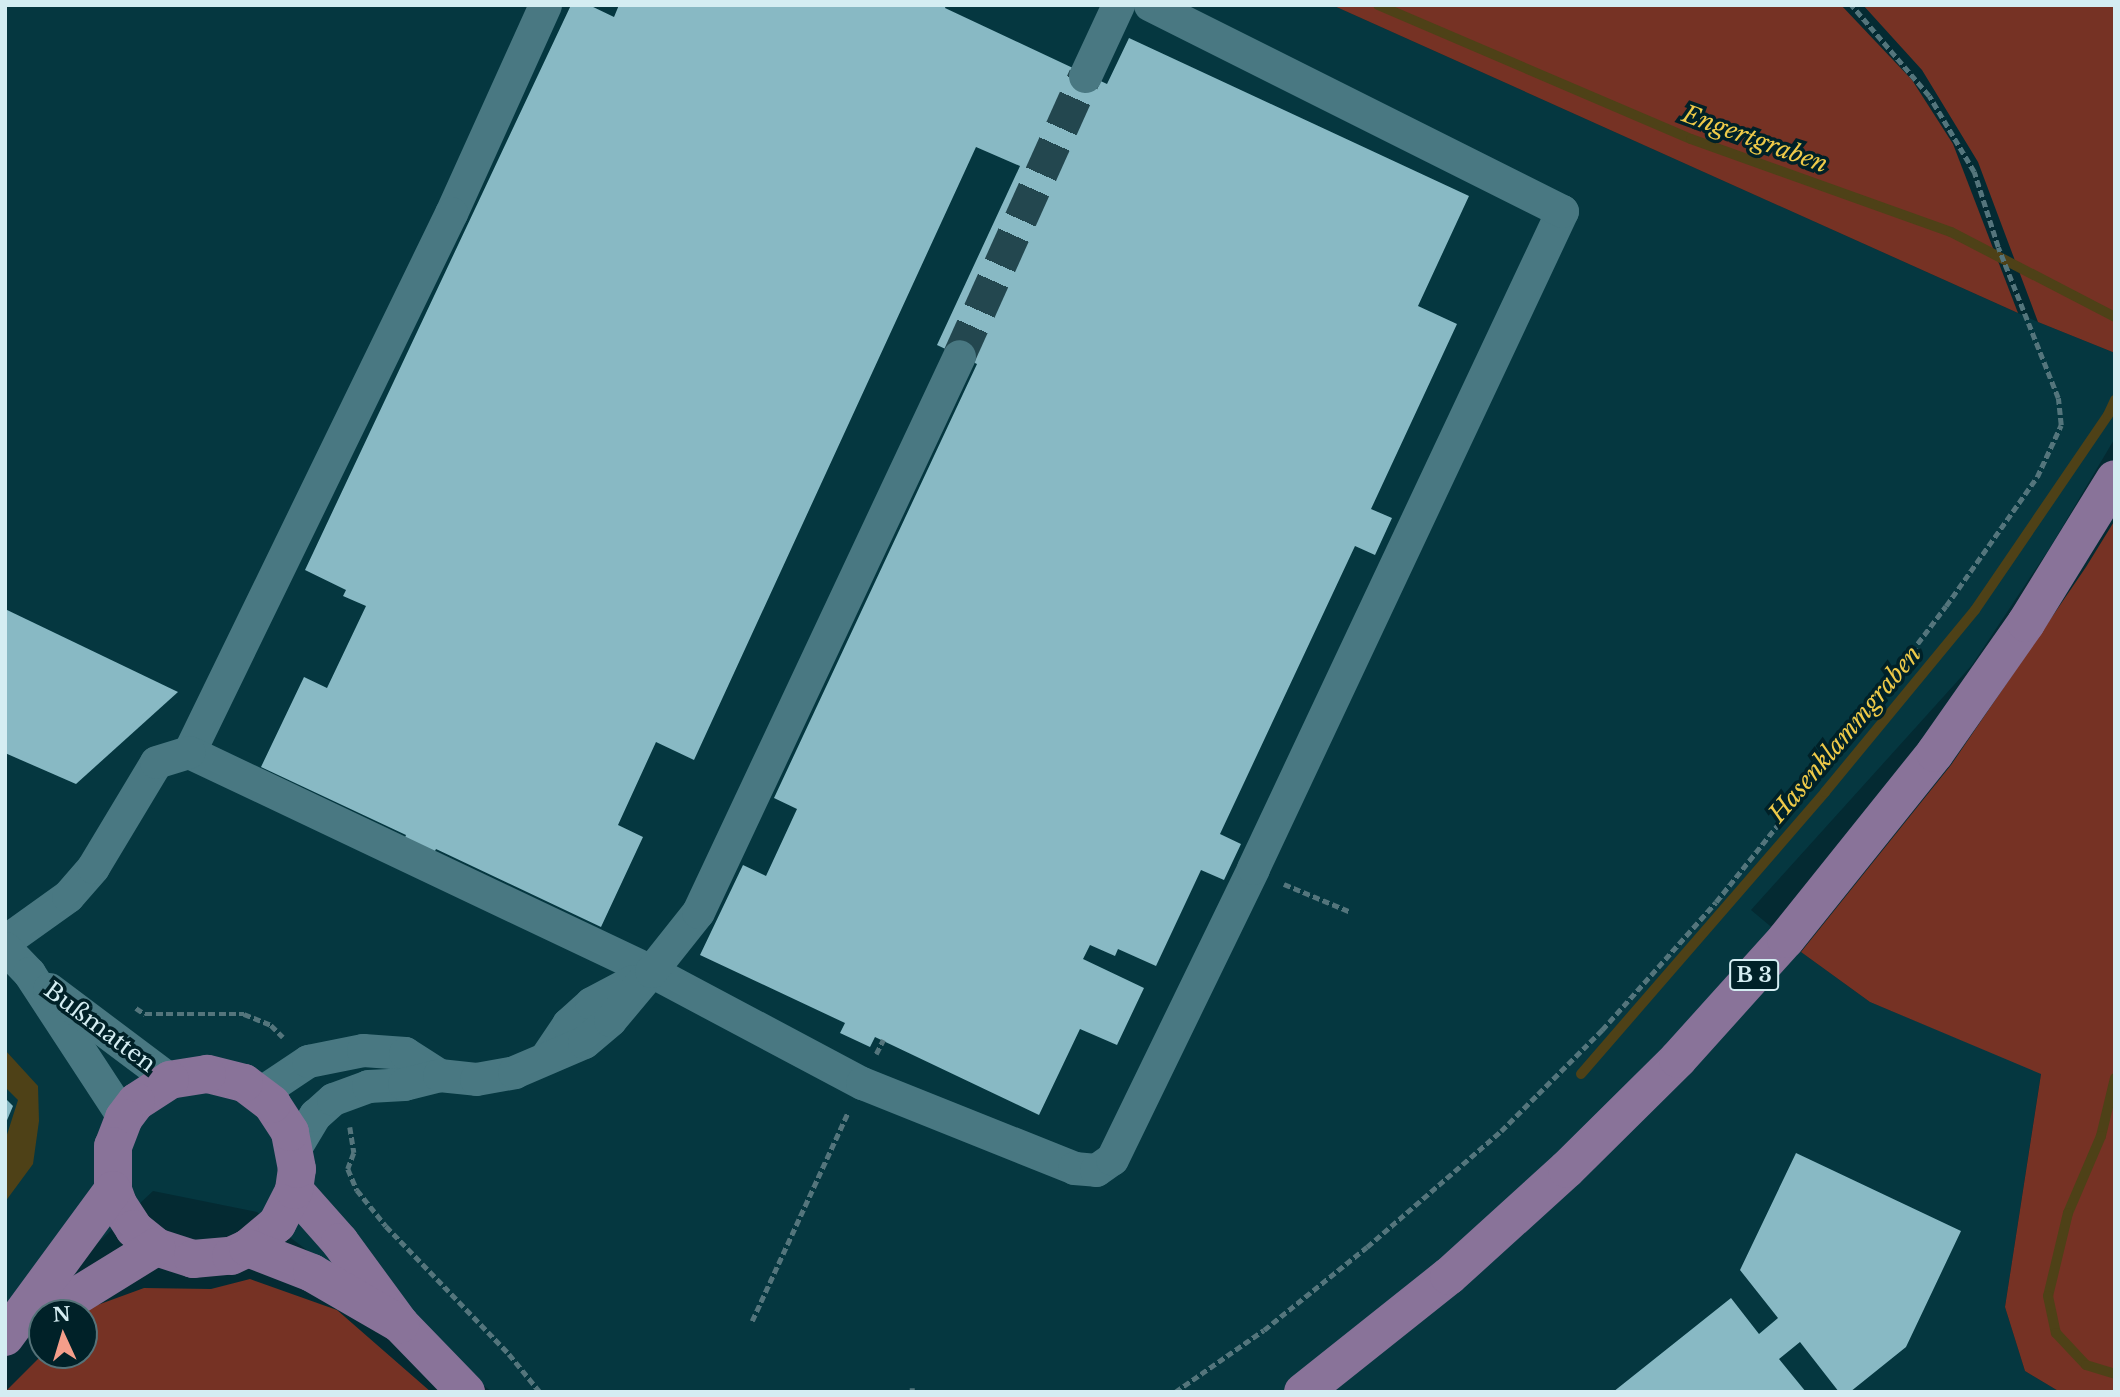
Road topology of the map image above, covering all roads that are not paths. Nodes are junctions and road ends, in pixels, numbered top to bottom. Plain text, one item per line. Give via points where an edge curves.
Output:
1 (545, 5) edge
2 (1118, 5) edge
3 (1150, 5) edge
4 (1085, 76) tunnel mouth
5 (959, 356) tunnel mouth
6 (2115, 479) edge
7 (189, 752) junction
8 (5, 941) edge
9 (5, 948) edge
10 (651, 971) junction
11 (29, 973) junction
12 (439, 1074) junction
13 (170, 1080) junction
14 (260, 1093) junction
15 (124, 1118) junction
16 (295, 1148) junction
17 (113, 1190) junction
18 (294, 1190) junction
19 (156, 1247) junction
20 (248, 1248) junction
21 (72, 1299) edge
22 (400, 1324) junction
23 (28, 1326) edge
24 (5, 1339) edge
25 (466, 1392) edge
26 (1303, 1392) edge

1 - 7 street via 445,225
2 - 4 street
3 - 10 street via 1562,211 1112,1158 1096,1170 1074,1168 875,1088
5 - 10 street via 698,912
6 - 26 main road, B 3 via 2026,623 1935,753 1768,959 1678,1059 1567,1169 1439,1284
7 - 8 street via 156,762 93,867 68,896
7 - 10 street
9 - 11 street, Bußmatten
10 - 12 street via 592,1003 568,1024 546,1057 514,1072 476,1079
11 - 13 street, Bußmatten
11 - 15 street, Bußmatten
12 - 14 street via 405,1053 363,1050 308,1061
12 - 16 street via 404,1084 368,1086 333,1098 315,1115
13 - 14 main road via 208,1074 244,1083
13 - 15 main road via 136,1102
14 - 16 main road via 282,1117
15 - 17 main road via 113,1146
16 - 18 main road
17 - 19 main road via 134,1229
17 - 24 main road
18 - 20 main road via 277,1224
18 - 22 main road via 340,1242
19 - 20 main road via 193,1259 231,1256
19 - 21 main road
20 - 22 main road via 312,1273
22 - 25 main road
23 - 24 main road

